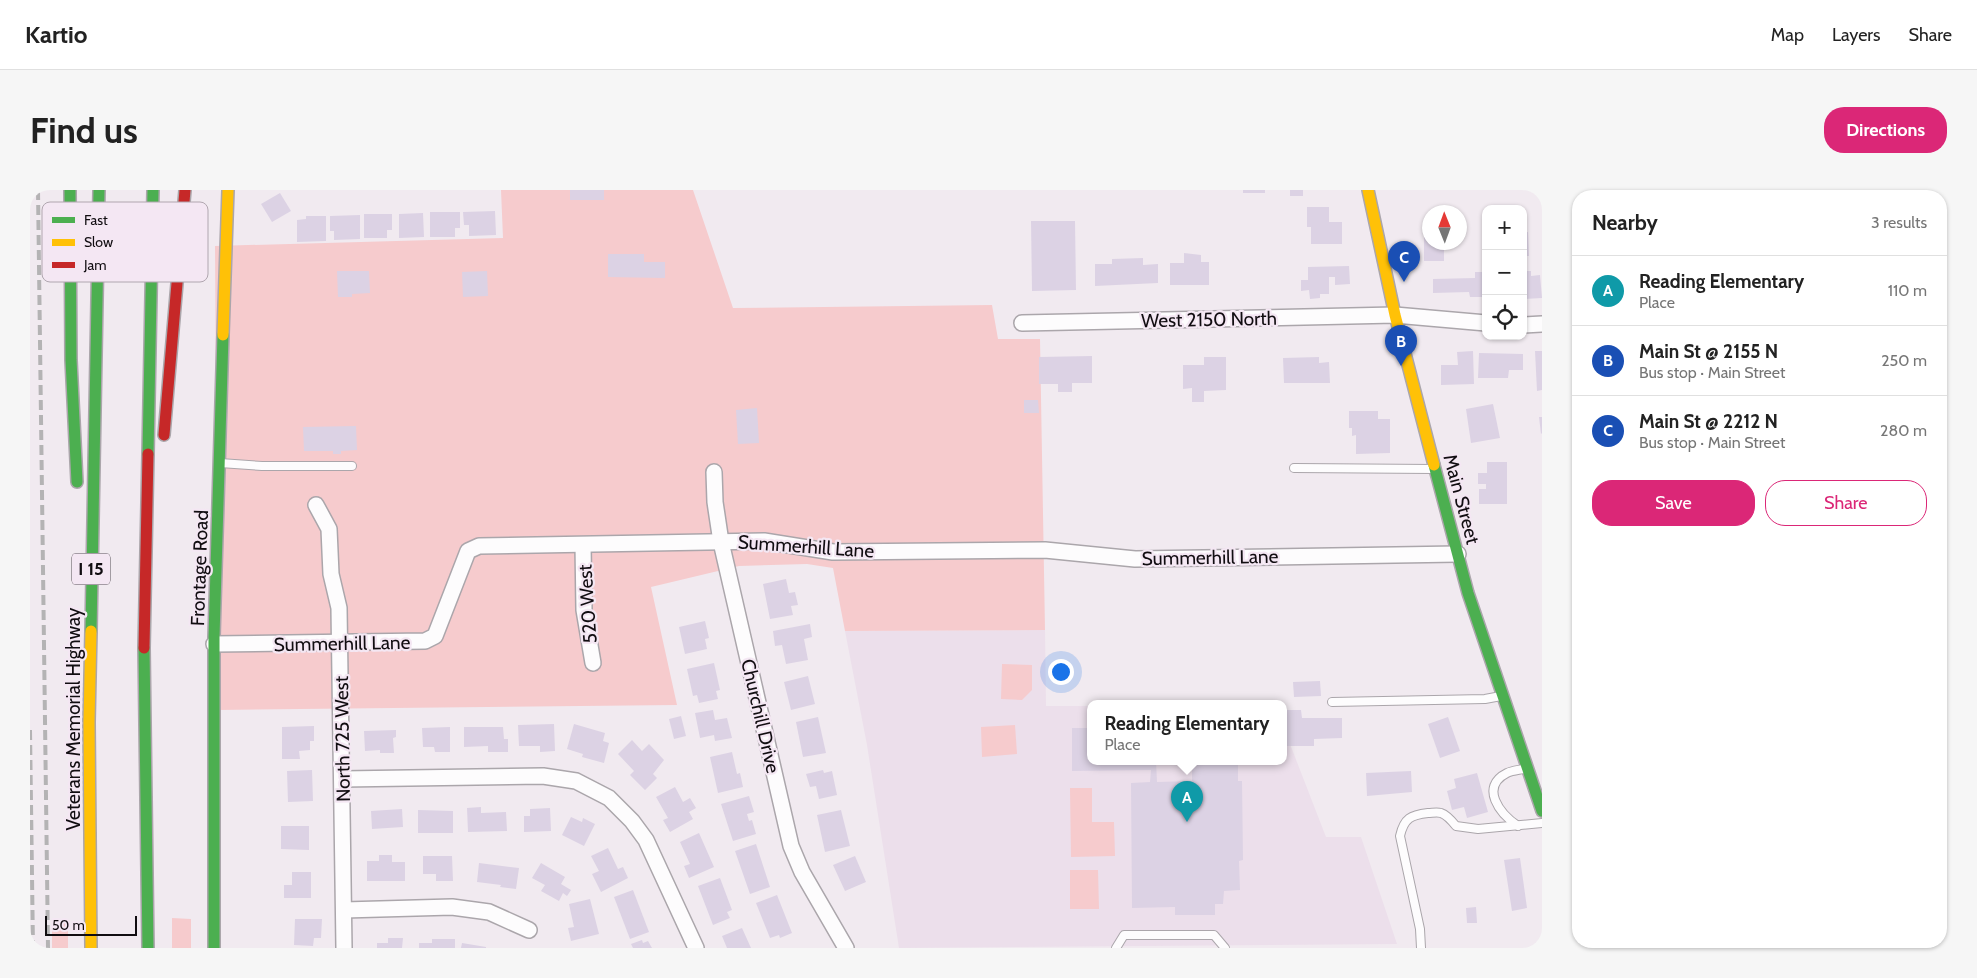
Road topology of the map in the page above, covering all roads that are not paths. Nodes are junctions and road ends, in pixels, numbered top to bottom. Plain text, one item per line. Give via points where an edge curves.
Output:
1 (228, 190) edge
2 (1368, 190) edge
3 (71, 282) edge
4 (97, 282) edge
5 (151, 282) edge
6 (177, 282) edge
7 (1395, 316) junction
8 (1022, 323) dead end
9 (1482, 323) edge
10 (1542, 324) edge
11 (1527, 325) edge
12 (163, 449) dead end
13 (220, 463) junction
14 (352, 466) dead end
15 (1294, 468) dead end
16 (1436, 469) junction
17 (714, 472) dead end
18 (159, 488) dead end
19 (78, 497) dead end
20 (316, 505) dead end
21 (721, 542) junction
22 (584, 544) junction
23 (1458, 554) junction
24 (80, 556) dead end
25 (340, 643) junction
26 (214, 644) junction
27 (144, 654) junction
28 (592, 663) dead end
29 (1503, 696) junction
30 (1332, 702) dead end
31 (89, 722) junction
32 (1528, 768) junction
33 (342, 779) junction
34 (1542, 811) edge
35 (1542, 823) edge
36 (1518, 826) junction
37 (344, 910) junction
38 (528, 930) dead end
39 (91, 948) edge
40 (148, 948) edge
41 (214, 948) edge
42 (344, 948) edge
43 (696, 948) edge
44 (846, 948) edge
45 (1116, 948) edge
46 (1225, 948) edge
47 (1421, 948) edge

1 - 13 main road, Frontage Road
2 - 7 main road, Main Street
3 - 19 main road
4 - 31 main road, Veterans Memorial Highway / I 15
5 - 27 main road
6 - 12 main road
7 - 8 street, West 2150 North
7 - 9 street, West 2150 North
7 - 16 main road, Main Street
10 - 11 street
13 - 14 lane
13 - 26 main road, Frontage Road
15 - 16 lane
16 - 23 main road, Main Street
17 - 21 street, Churchill Drive
18 - 27 main road
20 - 25 street, North 725 West via 329,529
21 - 22 street, Summerhill Lane
21 - 23 street, Summerhill Lane via 764,541 833,552 1045,550 1135,559
21 - 44 street, Churchill Drive via 791,846 802,872
22 - 25 street, Summerhill Lane via 479,546 468,552 435,636 424,642
22 - 28 street, 520 West via 584,610
23 - 29 main road, Main Street
24 - 31 main road
25 - 26 street, Summerhill Lane
25 - 33 street, North 725 West
26 - 41 main road, Frontage Road
27 - 40 main road
29 - 30 lane
29 - 32 main road, Main Street
31 - 39 main road, Veterans Memorial Highway / I 15
32 - 34 main road, Main Street
32 - 36 lane via 1508,773 1497,781 1493,792 1506,818
33 - 37 street, North 725 West
33 - 43 street via 543,776 576,781 609,798 646,840
35 - 36 lane
36 - 47 lane via 1461,828 1439,812 1414,814 1402,825 1400,836 1420,929
37 - 38 street via 452,907 489,912
37 - 42 street, North 725 West
45 - 46 lane via 1124,935 1214,935

